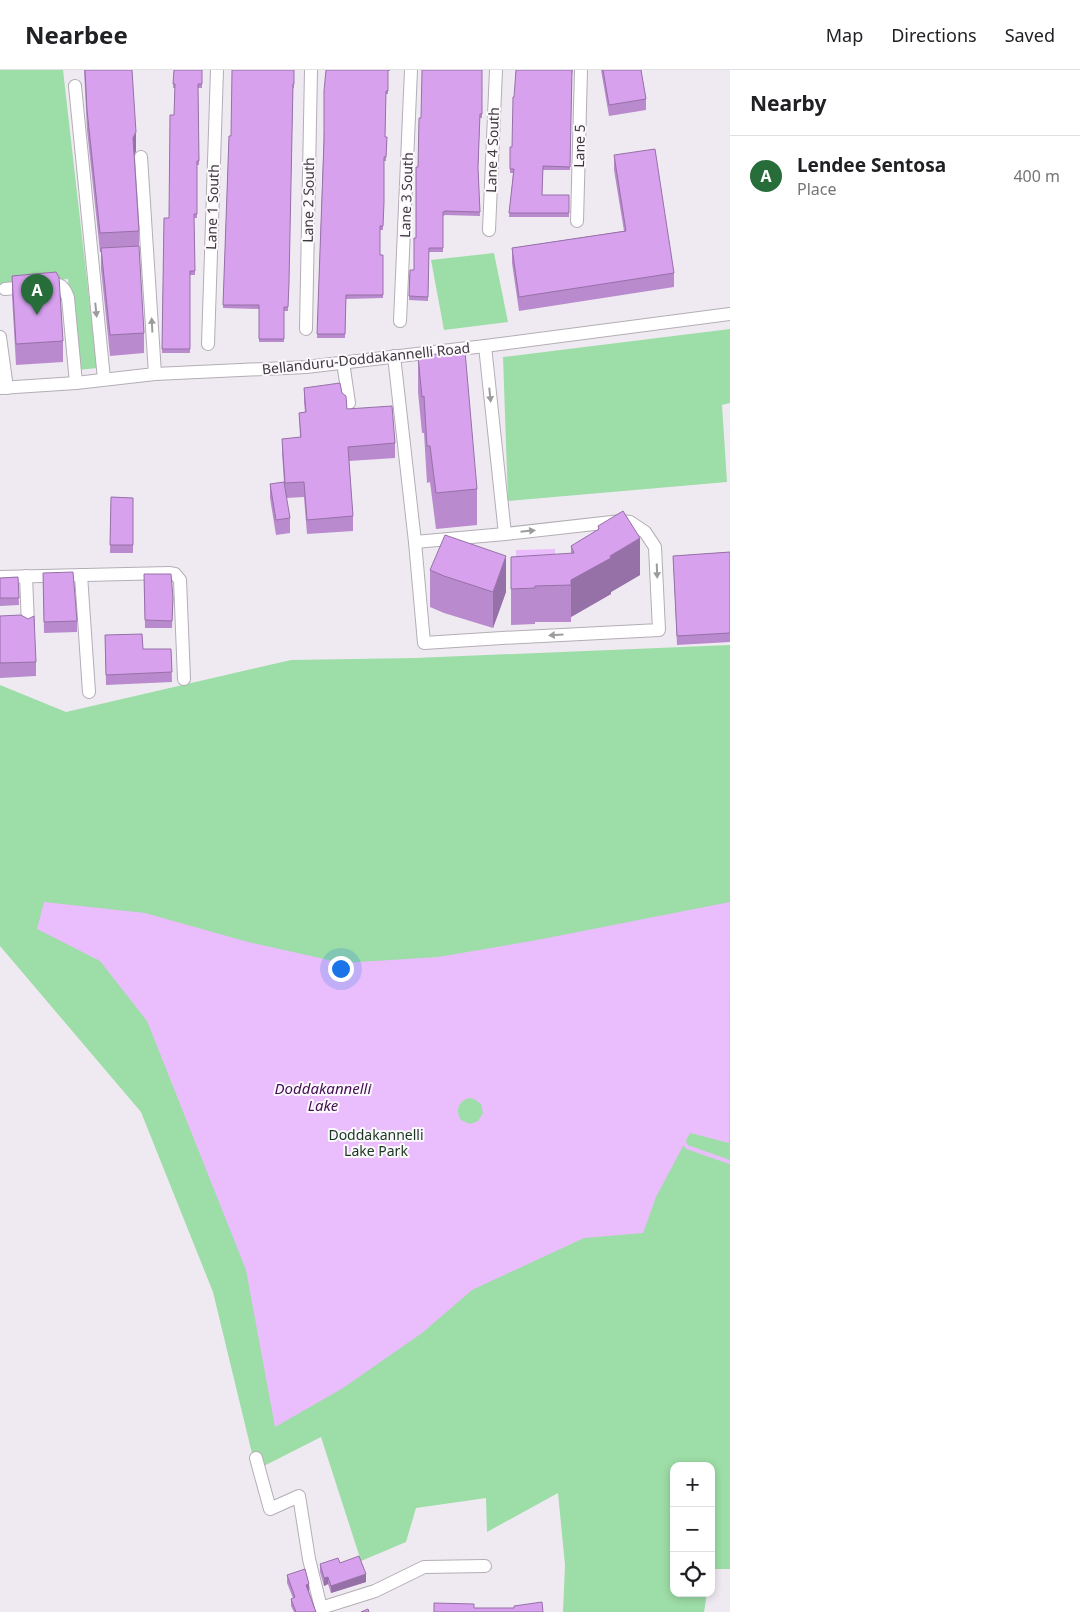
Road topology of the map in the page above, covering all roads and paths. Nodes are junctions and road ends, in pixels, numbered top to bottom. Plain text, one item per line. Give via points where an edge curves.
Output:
1 (217, 70) edge
2 (311, 70) edge
3 (411, 70) edge
4 (496, 70) edge
5 (581, 70) edge
6 (75, 86) dead end
7 (141, 157) dead end
8 (577, 221) dead end
9 (489, 230) dead end
10 (5, 289) dead end
11 (730, 314) edge
12 (400, 321) dead end
13 (306, 329) dead end
14 (0, 337) edge
15 (208, 344) dead end
16 (485, 346) junction
17 (394, 356) junction
18 (343, 362) junction
19 (155, 374) junction
20 (104, 379) junction
21 (76, 383) junction
22 (4, 388) edge
23 (350, 403) dead end
24 (505, 534) junction
25 (415, 542) junction
26 (81, 575) junction
27 (26, 576) junction
28 (0, 577) edge
29 (28, 625) edge
30 (184, 679) dead end
31 (89, 692) dead end
32 (256, 1458) dead end
33 (485, 1566) dead end
34 (322, 1610) edge

1 - 15 street, Lane 1 South
2 - 13 street, Lane 2 South
3 - 12 street, Lane 3 South
4 - 9 street, Lane 4 South
5 - 8 street, Lane 5
6 -> 20 street via 96,261
19 -> 7 street via 143,258
10 - 21 street via 59,284 66,291
11 - 16 street, Bellanduru-Doddakannelli Road
14 - 22 street
16 - 17 street, Bellanduru-Doddakannelli Road
16 -> 24 street
17 - 18 street, Bellanduru-Doddakannelli Road
17 - 25 street
18 - 19 street, Bellanduru-Doddakannelli Road via 306,367
18 - 23 street
19 - 20 street, Bellanduru-Doddakannelli Road
20 - 21 street, Bellanduru-Doddakannelli Road
21 - 22 street, Bellanduru-Doddakannelli Road
24 - 25 street
24 -> 25 street via 621,521 637,526 655,548 659,630 424,644
26 - 27 street
26 - 30 street via 176,574 180,580
26 - 31 street
27 - 28 street
27 - 29 street
32 - 34 street via 270,1509 299,1496 309,1559
33 - 34 street via 424,1567 375,1591

